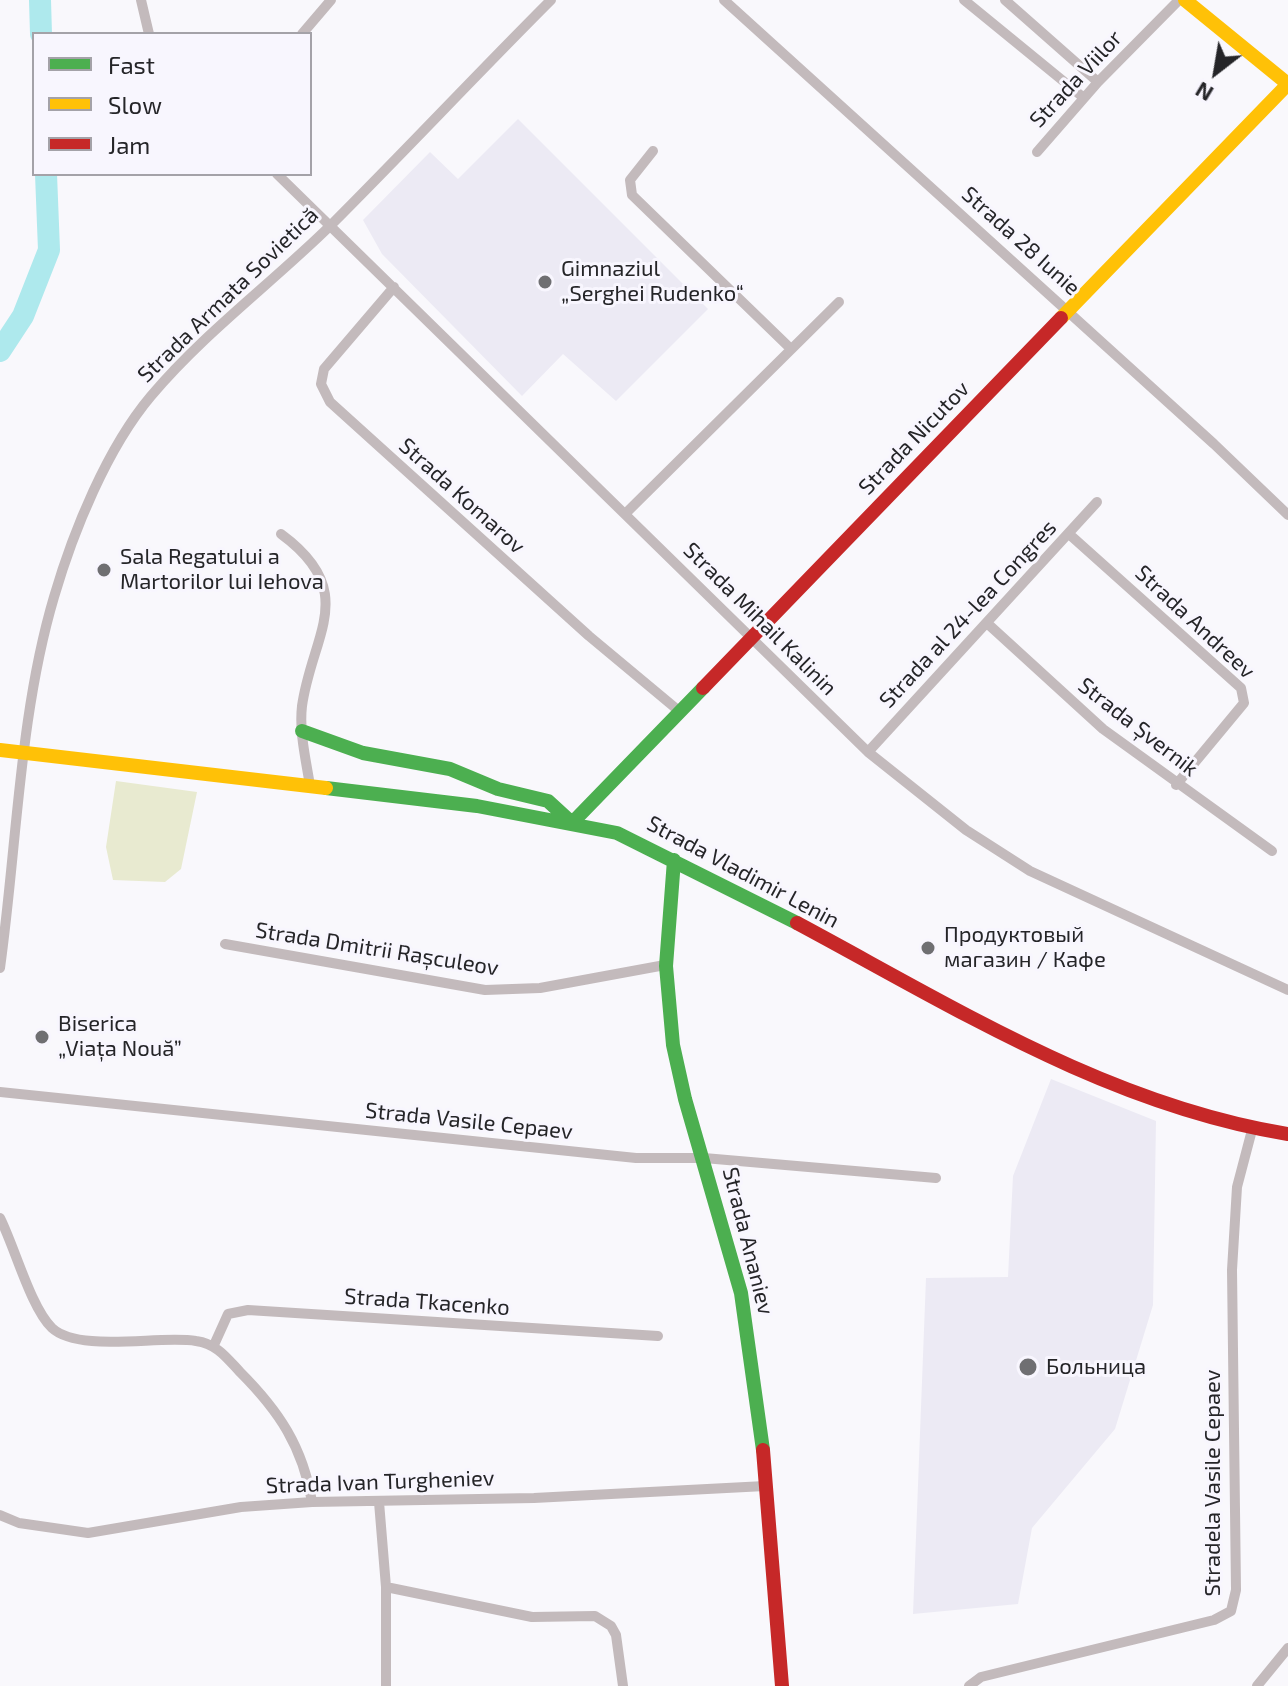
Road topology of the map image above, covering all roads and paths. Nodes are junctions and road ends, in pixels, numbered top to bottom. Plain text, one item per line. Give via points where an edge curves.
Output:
1 (331, 0) edge
2 (551, 0) edge
3 (724, 0) edge
4 (964, 0) edge
5 (1005, 0) edge
6 (1179, 0) edge
7 (1185, 0) edge
8 (141, 2) edge
9 (148, 32) edge
10 (304, 32) edge
11 (1098, 82) junction
12 (1288, 84) edge
13 (1084, 98) junction
14 (653, 151) dead end
15 (1037, 152) dead end
16 (279, 176) edge
17 (331, 225) junction
18 (394, 287) junction
19 (839, 302) dead end
20 (1068, 311) junction
21 (790, 348) junction
22 (1097, 502) dead end
23 (625, 514) junction
24 (1288, 515) edge
25 (281, 534) dead end
26 (1069, 534) junction
27 (988, 624) junction
28 (749, 638) junction
29 (679, 711) junction
30 (302, 731) junction
31 (0, 750) edge
32 (868, 752) junction
33 (24, 753) junction
34 (1176, 785) junction
35 (310, 786) junction
36 (572, 823) junction
37 (1272, 851) dead end
38 (674, 860) junction
39 (225, 944) dead end
40 (665, 965) junction
41 (0, 968) edge
42 (1288, 990) edge
43 (0, 1092) edge
44 (1252, 1130) junction
45 (1288, 1134) edge
46 (704, 1158) junction
47 (936, 1178) dead end
48 (0, 1218) edge
49 (658, 1336) dead end
50 (214, 1345) junction
51 (765, 1486) junction
52 (312, 1502) junction
53 (379, 1502) junction
54 (0, 1515) edge
55 (386, 1587) junction
56 (1288, 1648) edge
57 (386, 1686) edge
58 (623, 1686) edge
59 (782, 1686) edge
60 (969, 1686) edge
61 (1257, 1686) edge

1 - 10 street
2 - 17 street, Strada Armata Sovietică
3 - 20 street, Strada 28 Iunie
4 - 13 street
5 - 11 street
6 - 11 street, Strada Viilor
7 - 12 street
8 - 9 street
11 - 13 street, Strada Viilor
12 - 20 street, Strada Nicutov
13 - 15 street, Strada Viilor
14 - 21 street via 630,180 632,195
16 - 17 street, Strada Mihail Kalinin
17 - 18 street, Strada Mihail Kalinin
17 - 33 street, Strada Armata Sovietică via 190,355 124,434 54,597
18 - 23 street, Strada Mihail Kalinin
18 - 29 street, Strada Komarov via 324,369 321,384 330,402
19 - 21 street
20 - 24 street, Strada 28 Iunie
20 - 28 street, Strada Nicutov
21 - 23 street
22 - 26 street, Strada al 24-lea Congres
23 - 28 street, Strada Mihail Kalinin
25 - 30 street via 309,560 328,613 305,689
26 - 27 street, Strada al 24-lea Congres
26 - 34 street, Strada Andreev via 1241,688 1244,703
27 - 32 street, Strada al 24-lea Congres
27 - 34 street, Strada Șvernik via 1103,729
28 - 29 street, Strada Nicutov
28 - 32 street, Strada Mihail Kalinin
29 - 36 street, Strada Nicutov
30 - 35 street
30 - 36 street via 363,753 450,769 498,789 548,801
31 - 33 street, Strada Vladimir Lenin
32 - 42 street, Strada Mihail Kalinin via 1003,856
33 - 35 street, Strada Vladimir Lenin
33 - 41 street, Strada Armata Sovietică
34 - 37 street, Strada Șvernik
35 - 36 street, Strada Vladimir Lenin
36 - 38 street, Strada Vladimir Lenin via 617,833
38 - 40 street, Strada Ananiev
38 - 44 street, Strada Vladimir Lenin via 1066,1067
39 - 40 street, Strada Dmitrii Rașculeov via 485,990 540,988
40 - 46 street, Strada Ananiev via 674,1051
43 - 46 street, Strada Vasile Cepaev via 636,1158
44 - 45 street, Strada Vladimir Lenin
44 - 60 street, Stradela Vasile Cepaev via 1237,1187 1232,1270 1236,1590 1231,1611 1214,1620 981,1677
46 - 47 street, Strada Vasile Cepaev
46 - 51 street, Strada Ananiev via 745,1313
48 - 50 street via 42,1316 55,1330 87,1339 194,1340
49 - 50 street, Strada Tkacenko via 248,1310 228,1314
50 - 52 street via 287,1425 307,1473
51 - 53 street, Strada Ivan Turgheniev
51 - 59 street, Strada Ananiev
52 - 53 street, Strada Ivan Turgheniev
52 - 54 street, Strada Ivan Turgheniev via 182,1515 88,1533 19,1523
53 - 55 street
55 - 57 street
55 - 58 street via 532,1617 595,1616 616,1635
56 - 61 street

